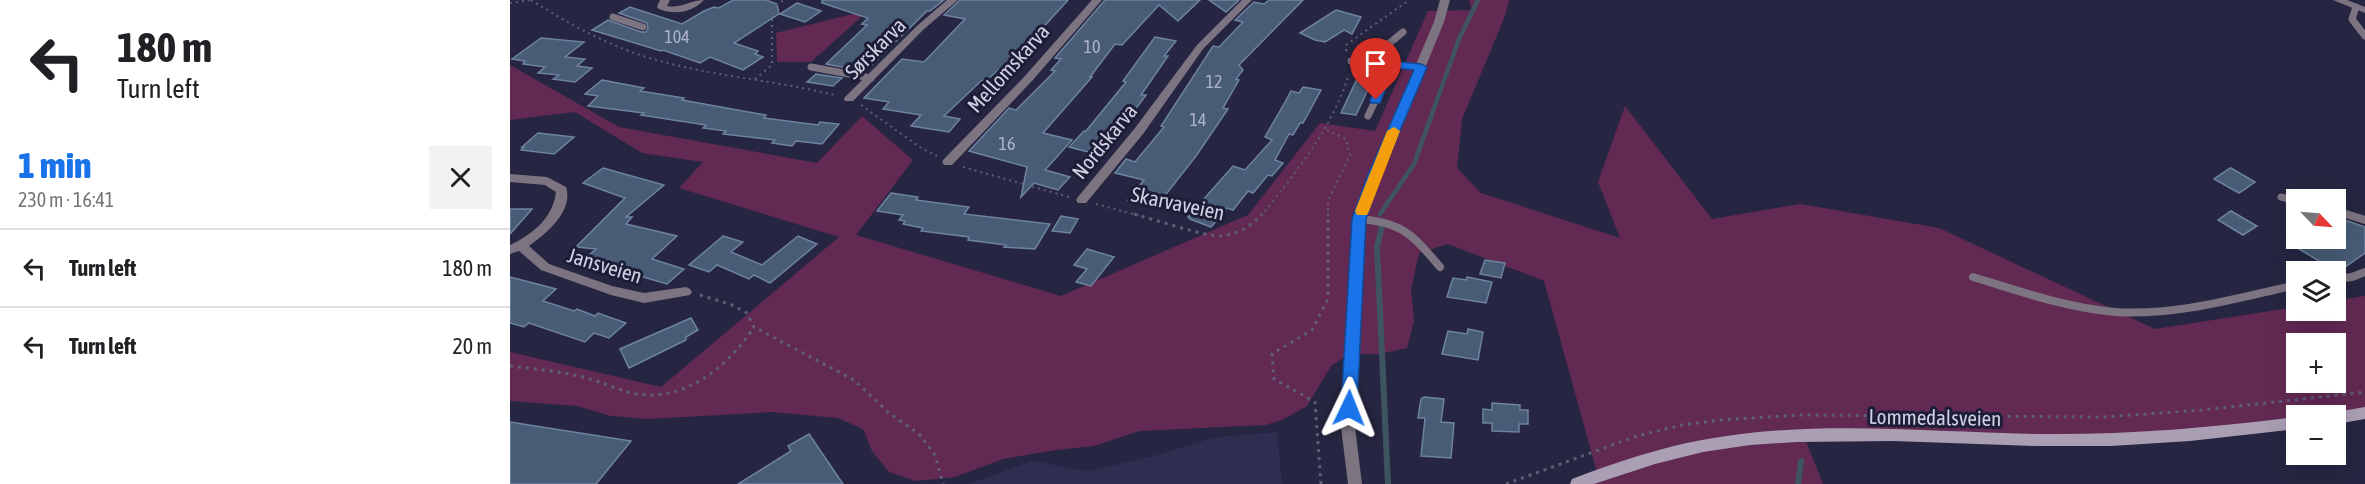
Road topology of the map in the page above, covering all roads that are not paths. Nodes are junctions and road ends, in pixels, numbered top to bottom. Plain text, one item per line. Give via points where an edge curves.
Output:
1 (665, 0) edge
2 (699, 0) edge
3 (953, 0) edge
4 (1097, 0) edge
5 (1247, 0) edge
6 (1445, 0) edge
7 (2338, 0) edge
8 (2361, 9) edge
9 (613, 17) dead end
10 (643, 27) dead end
11 (1403, 32) dead end
12 (2365, 36) edge
13 (1351, 61) dead end
14 (1379, 63) junction
15 (811, 67) dead end
16 (1421, 67) junction
17 (871, 78) junction
18 (849, 99) road end
19 (1368, 116) dead end
20 (948, 162) road end
21 (510, 178) edge
22 (2281, 197) dead end
23 (2286, 198) edge
24 (1082, 200) road end
25 (2346, 214) edge
26 (1359, 219) junction
27 (2365, 220) edge
28 (516, 248) edge
29 (1440, 267) dead end
30 (2365, 273) edge
31 (1973, 277) dead end
32 (2346, 277) edge
33 (2286, 287) edge
34 (686, 292) road end
35 (2365, 413) edge
36 (2346, 416) edge
37 (2286, 424) edge
38 (1355, 484) edge
39 (1577, 484) edge

1 - 2 street via 662,7 675,10
3 - 17 street, Sørskarva
4 - 20 street, Mellomskarva
5 - 24 street, Nordskarva via 1200,48 1140,131
6 - 16 street
7 - 8 street
8 - 12 lane via 2352,19
9 - 10 lane
11 - 14 lane via 1386,46
13 - 14 lane
14 - 16 lane
14 - 19 lane via 1383,84
15 - 17 lane
16 - 26 street
17 - 18 street, Sørskarva
21 - 28 street, Jansveien via 547,181 562,190 559,208 540,231
22 - 23 lane
25 - 27 lane
26 - 29 lane via 1395,223 1414,237
26 - 38 street via 1348,427
28 - 34 street, Jansveien via 545,267 611,290 644,298
30 - 32 lane
31 - 33 lane via 2077,307 2116,312 2189,308
35 - 36 main road
37 - 39 main road, Lommedalsveien via 2085,440 1815,436 1765,439 1673,453

